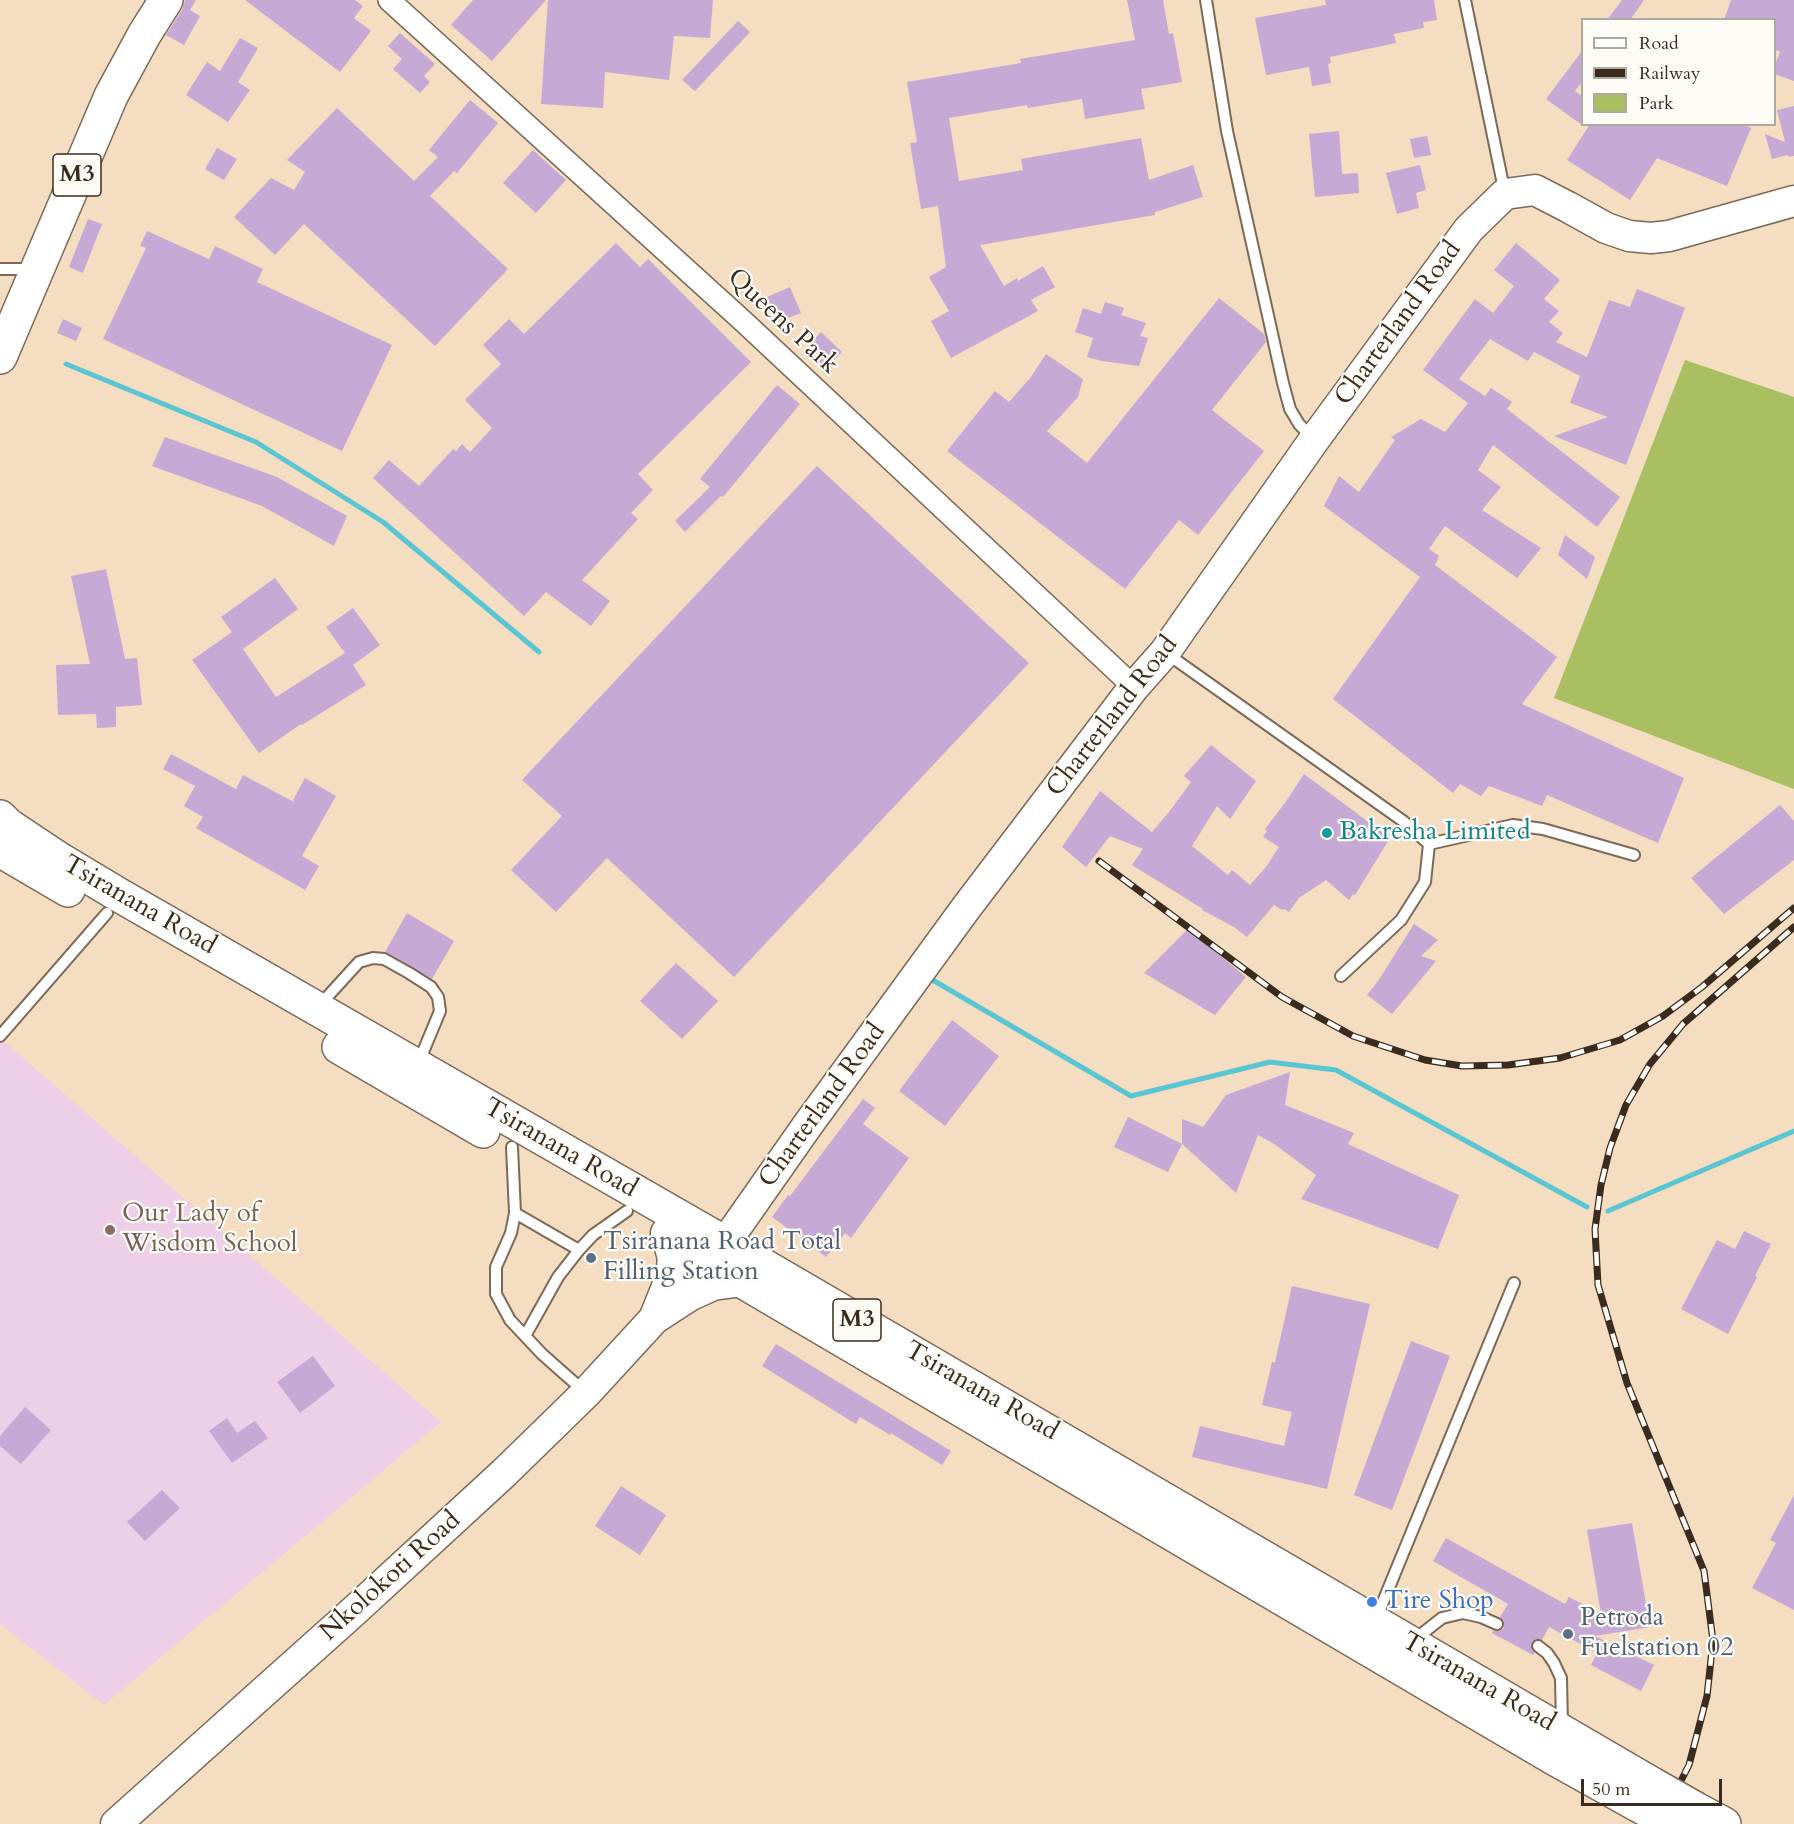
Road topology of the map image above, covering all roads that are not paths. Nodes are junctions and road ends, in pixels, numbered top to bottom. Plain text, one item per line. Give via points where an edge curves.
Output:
1 (166, 0) edge
2 (389, 0) edge
3 (1206, 0) edge
4 (1465, 0) edge
5 (1505, 194) junction
6 (1794, 201) edge
7 (0, 269) edge
8 (38, 269) junction
9 (0, 357) edge
10 (1314, 440) junction
11 (1166, 652) junction
12 (1134, 687) junction
13 (0, 817) edge
14 (1429, 844) junction
15 (0, 850) edge
16 (1634, 855) dead end
17 (107, 913) junction
18 (1341, 976) dead end
19 (317, 1008) junction
20 (0, 1036) edge
21 (417, 1067) junction
22 (512, 1147) junction
23 (627, 1211) junction
24 (515, 1213) junction
25 (666, 1233) junction
26 (725, 1243) junction
27 (579, 1250) junction
28 (742, 1281) junction
29 (1514, 1283) dead end
30 (654, 1319) junction
31 (525, 1336) junction
32 (586, 1393) junction
33 (1374, 1622) junction
34 (1497, 1624) dead end
35 (1409, 1643) junction
36 (1538, 1646) dead end
37 (1562, 1731) junction
38 (1645, 1794) junction
39 (1698, 1819) edge
40 (116, 1824) edge

1 - 8 highway, M3 via 111,96
2 - 12 street, Queens Park via 744,322
3 - 10 lane via 1227,131 1283,383 1290,409
4 - 5 lane
5 - 6 street via 1534,190 1606,228 1651,238
5 - 10 street, Charterland Road via 1469,229
7 - 8 lane
8 - 9 highway, M3
10 - 11 street, Charterland Road
11 - 12 street, Charterland Road
11 - 14 lane via 1403,821
12 - 26 street, Charterland Road via 966,908
13 - 19 highway, Tsiranana Road / M3 via 119,896
14 - 16 lane via 1513,825
14 - 18 lane via 1425,882 1401,920
15 - 17 highway, Tsiranana Road / M3
17 - 20 lane
17 - 22 highway, Tsiranana Road / M3
19 - 21 highway, Tsiranana Road / M3
19 - 21 lane via 359,962 384,959 409,973 431,987 438,997 440,1011
21 - 26 highway, Tsiranana Road / M3
22 - 23 highway, Tsiranana Road / M3
22 - 24 lane
23 - 25 highway, Tsiranana Road / M3
23 - 27 lane
24 - 27 lane
24 - 31 lane via 496,1267 496,1294 510,1320
25 - 28 highway, Tsiranana Road / M3
25 - 30 street, Nkolokoti Road via 673,1258 671,1277
26 - 33 highway, Tsiranana Road / M3
27 - 31 lane via 558,1277
28 - 30 street, Nkolokoti Road via 713,1285
28 - 38 highway, Tsiranana Road / M3 via 1552,1757
29 - 33 lane
30 - 32 street, Nkolokoti Road
31 - 32 lane
32 - 40 street, Nkolokoti Road via 470,1504
33 - 35 highway, Tsiranana Road / M3
34 - 35 lane via 1463,1613 1442,1618
35 - 37 highway, Tsiranana Road / M3
36 - 37 lane via 1547,1653 1561,1678
37 - 38 highway, Tsiranana Road / M3
38 - 39 highway, M3, bridge

